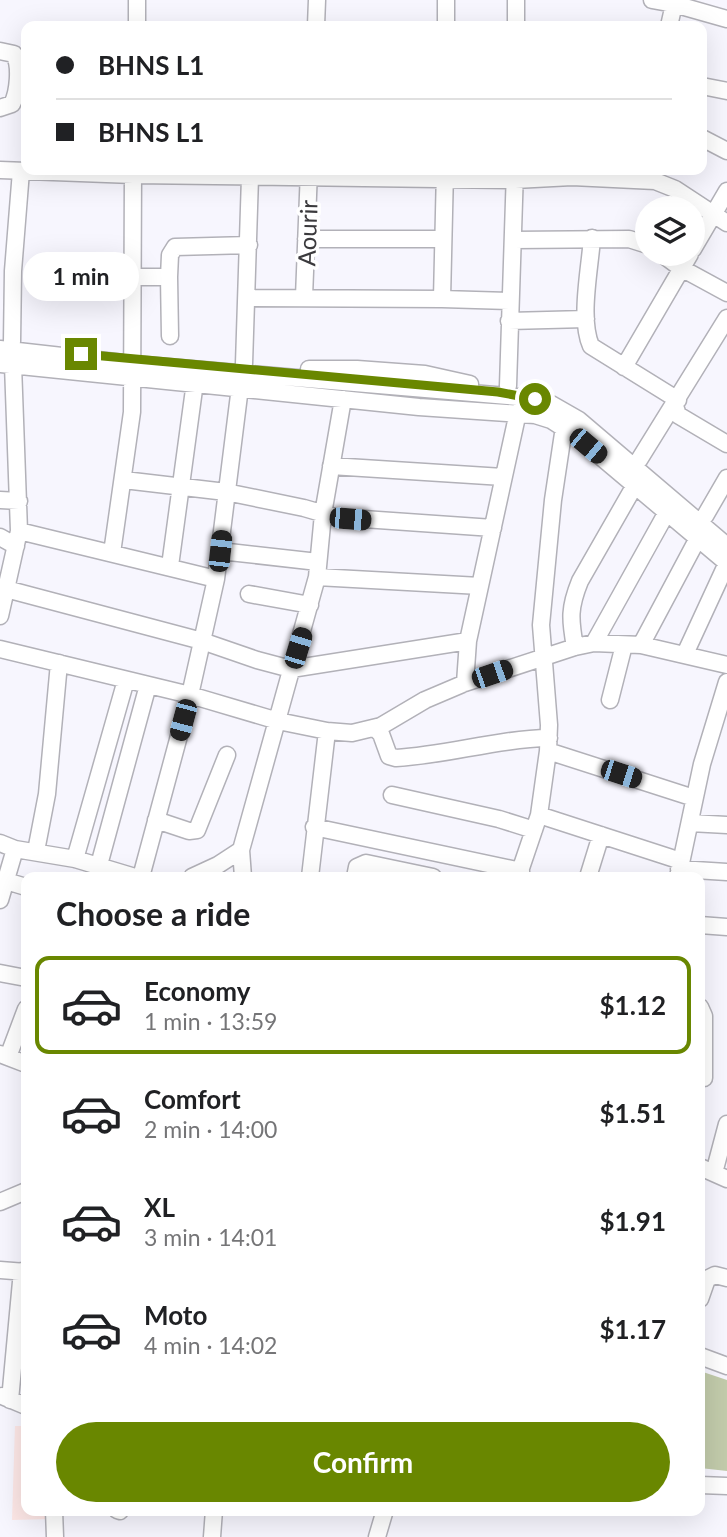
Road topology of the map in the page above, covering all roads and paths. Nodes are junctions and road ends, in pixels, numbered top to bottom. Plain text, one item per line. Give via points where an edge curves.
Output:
1 (137, 0) edge
2 (317, 0) edge
3 (446, 0) edge
4 (516, 0) edge
5 (652, 0) edge
6 (674, 4) junction
7 (727, 19) edge
8 (136, 21) edge
9 (316, 21) edge
10 (446, 21) edge
11 (516, 21) edge
12 (670, 21) edge
13 (0, 51) edge
14 (707, 87) edge
15 (727, 91) edge
16 (0, 108) edge
17 (707, 141) edge
18 (727, 151) edge
19 (0, 170) edge
20 (21, 171) joint
21 (133, 175) edge
22 (192, 175) edge
23 (280, 175) edge
24 (309, 175) edge
25 (445, 175) edge
26 (515, 175) edge
27 (584, 175) edge
28 (250, 177) junction
29 (727, 191) edge
30 (720, 219) edge
31 (0, 228) edge
32 (17, 228) junction
33 (705, 236) edge
34 (592, 238) junction
35 (306, 239) junction
36 (443, 239) junction
37 (513, 240) junction
38 (635, 241) edge
39 (249, 246) junction
40 (678, 266) edge
41 (681, 268) junction
42 (7, 271) edge
43 (133, 276) junction
44 (169, 277) junction
45 (727, 293) edge
46 (304, 297) junction
47 (246, 298) junction
48 (442, 299) junction
49 (509, 301) junction
50 (727, 318) edge
51 (586, 319) junction
52 (509, 321) junction
53 (170, 336) dead end
54 (3, 344) edge
55 (133, 363) junction
56 (244, 364) junction
57 (7, 365) edge
58 (624, 367) junction
59 (195, 382) junction
60 (240, 387) junction
61 (508, 387) junction
62 (343, 399) junction
63 (676, 403) junction
64 (518, 412) junction
65 (564, 427) junction
66 (727, 444) edge
67 (639, 460) junction
68 (331, 466) junction
69 (503, 477) junction
70 (727, 478) edge
71 (124, 480) junction
72 (635, 485) junction
73 (179, 486) junction
74 (226, 492) junction
75 (0, 500) edge
76 (19, 501) junction
77 (667, 512) junction
78 (323, 514) junction
79 (705, 516) junction
80 (492, 528) junction
81 (727, 534) edge
82 (0, 537) edge
83 (698, 538) junction
84 (18, 539) junction
85 (727, 544) edge
86 (220, 551) junction
87 (112, 554) junction
88 (727, 563) edge
89 (170, 566) junction
90 (318, 569) junction
91 (216, 579) junction
92 (480, 586) junction
93 (6, 589) junction
94 (249, 594) dead end
95 (310, 606) junction
96 (0, 616) edge
97 (202, 641) junction
98 (468, 641) junction
99 (594, 643) junction
100 (624, 645) junction
101 (641, 645) junction
102 (575, 647) junction
103 (0, 649) edge
104 (685, 654) junction
105 (544, 656) junction
106 (59, 663) junction
107 (727, 665) edge
108 (291, 669) junction
109 (126, 680) junction
110 (727, 682) edge
111 (465, 683) junction
112 (148, 685) junction
113 (190, 695) junction
114 (610, 700) dead end
115 (278, 721) junction
116 (720, 727) edge
117 (375, 728) junction
118 (327, 731) junction
119 (549, 744) junction
120 (227, 755) dead end
121 (392, 795) dead end
122 (694, 798) junction
123 (156, 820) junction
124 (537, 822) junction
125 (690, 823) junction
126 (727, 825) edge
127 (314, 827) junction
128 (601, 835) junction
129 (8, 846) edge
130 (241, 850) junction
131 (36, 851) junction
132 (75, 859) junction
133 (99, 865) junction
134 (679, 869) edge
135 (120, 872) edge
136 (142, 872) edge
137 (204, 872) edge
138 (243, 872) edge
139 (310, 872) edge
140 (356, 872) edge
141 (410, 872) edge
142 (510, 872) edge
143 (520, 872) edge
144 (590, 872) edge
145 (727, 872) edge
146 (6, 881) junction
147 (21, 886) edge
148 (0, 900) edge
149 (705, 925) edge
150 (727, 927) edge
151 (0, 973) edge
152 (21, 977) edge
153 (21, 1020) edge
154 (4, 1056) edge
155 (21, 1062) edge
156 (727, 1124) edge
157 (714, 1173) edge
158 (21, 1193) edge
159 (0, 1202) edge
160 (0, 1270) edge
161 (21, 1271) edge
162 (727, 1278) edge
163 (705, 1284) edge
164 (21, 1289) edge
165 (705, 1357) edge
166 (726, 1362) edge
167 (3, 1398) edge
168 (21, 1404) edge
169 (705, 1485) edge
170 (727, 1486) edge
171 (54, 1516) edge
172 (214, 1516) edge
173 (383, 1516) edge
174 (55, 1537) edge
175 (212, 1537) edge
176 (377, 1537) edge

1 - 8 street
2 - 9 street
3 - 10 street
4 - 11 street
5 - 6 street
6 - 7 street
6 - 12 street
13 - 16 street via 14,54 18,62 16,97 12,104
14 - 15 street
17 - 18 street
19 - 20 street
20 - 32 street
21 - 43 street
22 - 28 street
23 - 28 street
24 - 35 street, Aourir
25 - 36 street
26 - 37 street
27 - 30 street via 655,181
28 - 39 street
29 - 30 street
30 - 33 street
31 - 32 street
32 - 42 street
34 - 37 street
34 - 38 street
34 - 51 street
35 - 36 street
35 - 46 street, Aourir
36 - 48 street
37 - 49 street
39 - 44 street via 175,247
39 - 47 street
40 - 41 street
41 - 45 street
41 - 58 street
42 - 54 street
43 - 44 street
43 - 55 street
44 - 53 street
46 - 47 street
46 - 48 street
47 - 56 street
48 - 49 street
49 - 52 street
50 - 63 street
51 - 52 street
51 - 58 street via 591,346
52 - 61 street
54 - 55 street
55 - 56 street
55 - 57 street
55 - 59 street
55 - 71 street
55 - 85 street via 518,397 551,404 579,419
56 - 61 street via 425,374
57 - 76 street
58 - 63 street
59 - 60 street
59 - 73 street
60 - 62 street
60 - 74 street
61 - 67 street via 540,391 571,404
62 - 64 street
62 - 68 street
63 - 66 street via 678,415
63 - 67 street
64 - 65 street via 551,419
64 - 69 street
65 - 72 street
65 - 105 street via 542,597
67 - 79 street
68 - 69 street
68 - 78 street
69 - 80 street
70 - 79 street
71 - 73 street
71 - 87 street
72 - 77 street
72 - 102 street via 574,596 570,617
73 - 74 street
73 - 89 street
74 - 78 street
74 - 86 street
75 - 76 street
76 - 84 street
77 - 83 street
77 - 99 street
78 - 80 street
78 - 90 street
79 - 81 street
80 - 92 street
82 - 84 street
83 - 88 street
83 - 101 street
84 - 87 street
84 - 93 street
86 - 90 street
86 - 91 street
87 - 89 street
88 - 104 street
89 - 91 street
90 - 92 street
90 - 95 street
91 - 97 street
92 - 98 street
93 - 96 street
93 - 97 street
94 - 95 street
95 - 108 street
97 - 108 street
97 - 113 street
98 - 108 street
98 - 111 street
99 - 100 street
99 - 102 street
100 - 101 street
100 - 114 street
101 - 104 street
102 - 105 street
103 - 106 street
104 - 107 street
105 - 111 street
105 - 119 street
106 - 109 street
106 - 131 street via 47,794
108 - 115 street
109 - 112 street
109 - 132 street
110 - 116 street
111 - 117 street
112 - 113 street
112 - 133 street
113 - 115 street
113 - 123 street
115 - 118 street
115 - 130 street
116 - 122 street
117 - 118 street via 352,733
117 - 119 street via 389,756 396,758 504,741
118 - 127 street
119 - 122 street
119 - 124 street
120 - 123 street via 197,830
121 - 124 street
122 - 125 street
123 - 136 street
124 - 128 street
124 - 143 street
125 - 126 street
125 - 134 street
127 - 139 street
127 - 142 street
128 - 134 street
128 - 144 street
129 - 131 street
129 - 146 street
130 - 137 street
130 - 138 street
131 - 132 street
132 - 133 street
133 - 135 street
134 - 145 street
140 - 141 street via 366,863
146 - 147 street
146 - 148 street
149 - 150 street
151 - 152 street
153 - 154 street
154 - 155 street
156 - 157 street
158 - 159 street
160 - 161 street
162 - 163 street via 715,1275
164 - 167 street
165 - 166 street
167 - 168 street
169 - 170 street
171 - 174 street
172 - 175 street
173 - 176 street

